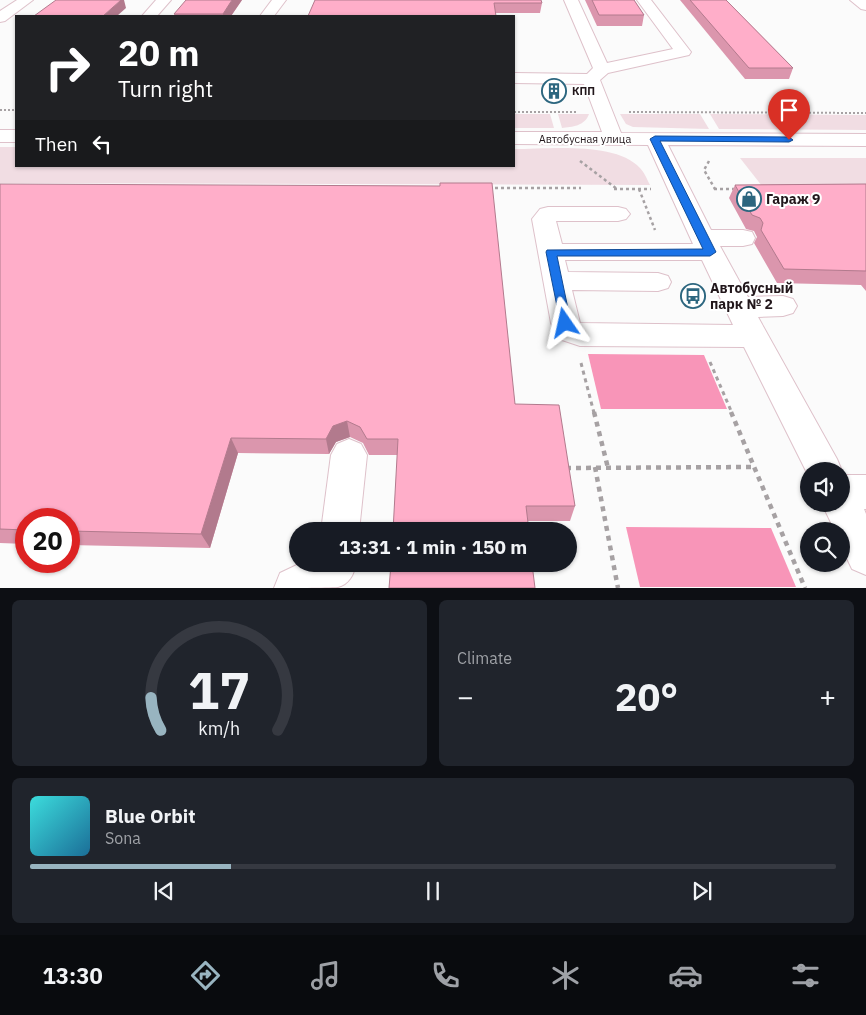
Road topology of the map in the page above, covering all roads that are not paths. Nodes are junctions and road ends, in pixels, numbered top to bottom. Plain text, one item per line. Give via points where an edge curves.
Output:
1 (26, 0) edge
2 (164, 0) edge
3 (278, 0) edge
4 (571, 0) edge
5 (644, 0) edge
6 (857, 0) edge
7 (866, 6) edge
8 (150, 15) edge
9 (268, 15) edge
10 (0, 18) edge
11 (596, 74) junction
12 (515, 78) edge
13 (0, 136) edge
14 (15, 136) edge
15 (515, 138) edge
16 (614, 139) junction
17 (655, 139) junction
18 (866, 140) edge
19 (618, 214) dead end
20 (742, 238) dead end
21 (707, 245) junction
22 (551, 252) junction
23 (557, 281) junction
24 (658, 282) dead end
25 (783, 306) dead end
26 (738, 307) junction
27 (754, 336) junction
28 (350, 454) dead end
29 (819, 462) edge
30 (850, 492) edge
31 (866, 492) edge
32 (845, 512) edge
33 (341, 522) edge
34 (866, 555) edge
35 (327, 572) edge
36 (295, 588) edge

1 - 10 street
2 - 8 street
3 - 9 street
4 - 11 street
5 - 11 street via 683,52
6 - 7 street
11 - 12 street
11 - 16 street
13 - 14 street
15 - 16 street, Автобусная улица
16 - 17 street, Автобусная улица
17 - 18 street, Автобусная улица
17 - 21 street
19 - 22 street via 548,214 544,219
20 - 21 street
21 - 22 street via 664,252
21 - 26 street
22 - 23 street
23 - 24 street
23 - 27 street via 565,323 569,331 580,335
25 - 26 street
26 - 27 street
27 - 29 street
28 - 33 street
30 - 31 street
32 - 34 street
35 - 36 street

